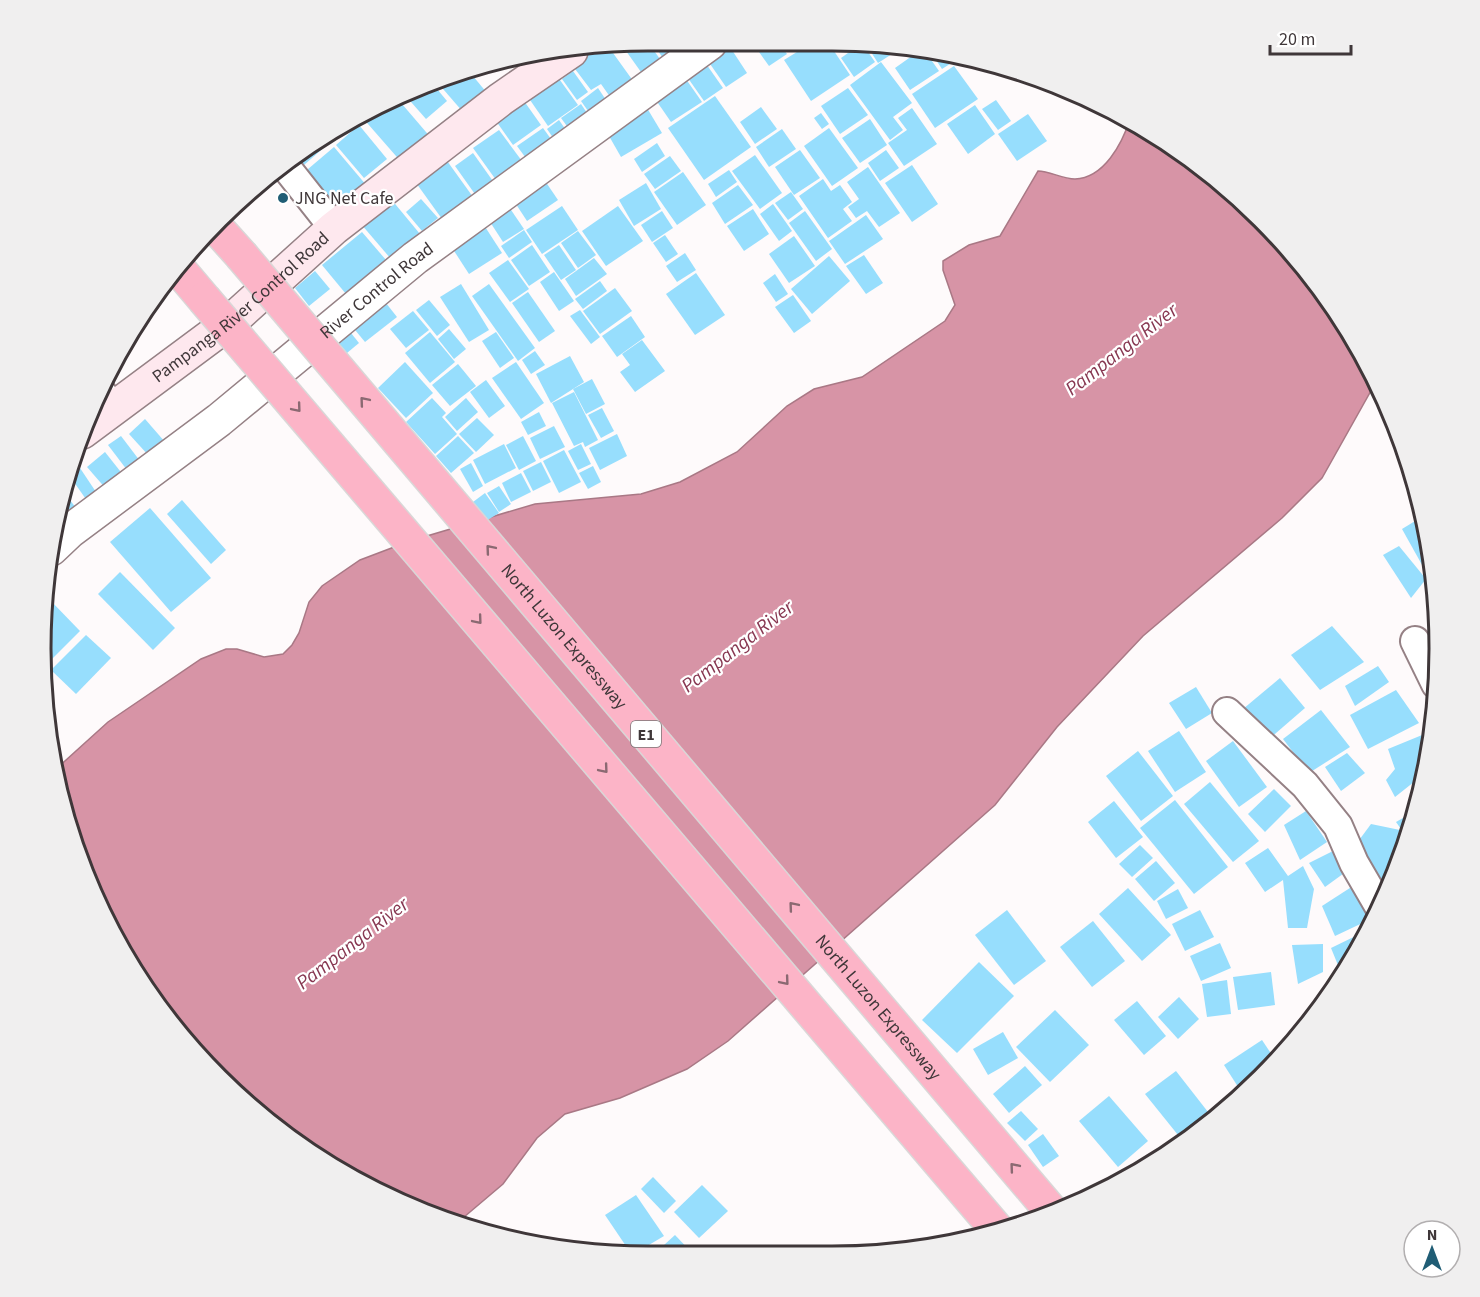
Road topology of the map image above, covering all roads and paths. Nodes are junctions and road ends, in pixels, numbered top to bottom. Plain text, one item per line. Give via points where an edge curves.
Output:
1 (699, 51) edge
2 (562, 57) edge
3 (289, 171) edge
4 (333, 228) junction
5 (220, 232) edge
6 (183, 274) edge
7 (107, 400) edge
8 (61, 540) edge
9 (1415, 641) dead end
10 (1428, 669) edge
11 (1227, 712) dead end
12 (1374, 898) edge
13 (1047, 1206) edge
14 (992, 1224) edge

1 - 8 street, River Control Road via 415,258 219,420
2 - 4 main road, Pampanga River Control Road
3 - 4 street
4 - 7 main road, Pampanga River Control Road via 230,322
13 -> 5 highway, North Luzon Expressway / E1, bridge
6 -> 14 highway, bridge
9 - 10 street
11 - 12 street via 1305,786 1338,826

